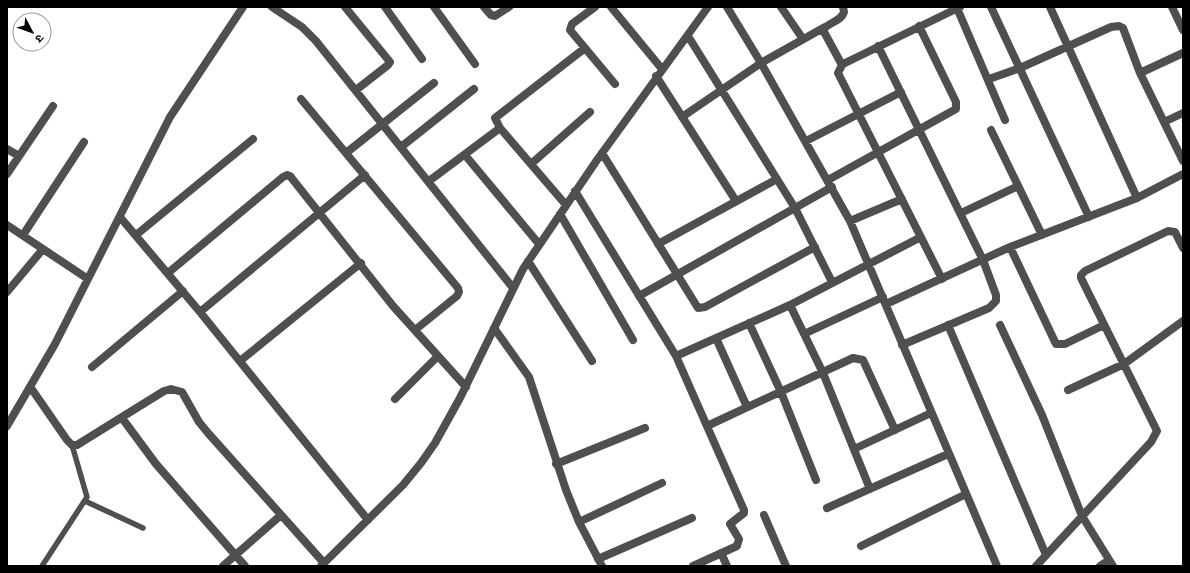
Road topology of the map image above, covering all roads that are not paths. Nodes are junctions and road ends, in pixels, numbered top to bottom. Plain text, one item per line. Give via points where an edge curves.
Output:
1 (243, 7) edge
2 (272, 7) edge
3 (345, 7) edge
4 (385, 7) edge
5 (434, 7) edge
6 (484, 7) edge
7 (509, 7) edge
8 (595, 7) edge
9 (611, 7) edge
10 (708, 7) edge
11 (727, 7) edge
12 (781, 7) edge
13 (842, 7) edge
14 (991, 7) edge
15 (1050, 7) edge
16 (1172, 7) edge
17 (959, 8) edge
18 (919, 26) junction
19 (825, 27) junction
20 (1183, 30) edge
21 (688, 36) junction
22 (803, 39) junction
23 (878, 46) junction
24 (1067, 47) junction
25 (585, 48) junction
26 (1183, 53) edge
27 (422, 59) dead end
28 (761, 63) junction
29 (475, 64) dead end
30 (842, 65) junction
31 (1020, 68) junction
32 (662, 69) junction
33 (1140, 73) junction
34 (656, 76) junction
35 (989, 79) junction
36 (434, 84) dead end
37 (615, 84) dead end
38 (474, 89) dead end
39 (356, 90) junction
40 (721, 90) junction
41 (901, 92) junction
42 (301, 99) dead end
43 (54, 106) dead end
44 (590, 112) dead end
45 (858, 113) junction
46 (1183, 113) edge
47 (682, 116) junction
48 (1005, 120) dead end
49 (1164, 122) junction
50 (382, 124) junction
51 (500, 128) junction
52 (920, 130) junction
53 (991, 130) dead end
54 (253, 139) dead end
55 (806, 141) junction
56 (84, 142) dead end
57 (401, 147) junction
58 (7, 149) edge
59 (346, 153) junction
60 (602, 153) junction
61 (880, 153) junction
62 (464, 155) junction
63 (19, 156) junction
64 (1183, 161) edge
65 (531, 164) junction
66 (7, 174) edge
67 (1183, 174) edge
68 (365, 175) junction
69 (777, 179) junction
70 (429, 181) junction
71 (830, 184) junction
72 (1018, 186) junction
73 (575, 191) junction
74 (1136, 198) junction
75 (902, 199) junction
76 (736, 201) junction
77 (566, 205) junction
78 (795, 208) junction
79 (960, 213) junction
80 (321, 214) junction
81 (560, 214) junction
82 (120, 217) junction
83 (1089, 217) junction
84 (850, 221) junction
85 (7, 225) edge
86 (1180, 234) edge
87 (23, 235) junction
88 (136, 235) junction
89 (1042, 235) junction
90 (921, 237) junction
91 (539, 244) junction
92 (658, 244) junction
93 (815, 247) junction
94 (1010, 247) junction
95 (1183, 248) edge
96 (43, 249) junction
97 (983, 260) junction
98 (528, 261) junction
99 (361, 263) junction
100 (869, 264) junction
101 (168, 273) junction
102 (677, 275) junction
103 (88, 279) junction
104 (942, 279) junction
105 (832, 282) junction
106 (513, 288) junction
107 (183, 291) junction
108 (7, 292) edge
109 (639, 296) junction
110 (884, 301) junction
111 (790, 305) junction
112 (200, 312) junction
113 (1183, 321) edge
114 (749, 323) junction
115 (948, 325) junction
116 (1000, 325) dead end
117 (1104, 325) junction
118 (494, 328) junction
119 (415, 330) junction
120 (804, 334) junction
121 (716, 338) junction
122 (633, 340) dead end
123 (902, 345) junction
124 (438, 356) junction
125 (676, 356) junction
126 (240, 361) junction
127 (592, 361) dead end
128 (1124, 364) junction
129 (92, 367) dead end
130 (823, 373) junction
131 (466, 387) junction
132 (31, 388) junction
133 (1068, 390) dead end
134 (781, 392) junction
135 (395, 399) dead end
136 (748, 407) junction
137 (931, 413) junction
138 (122, 418) junction
139 (7, 426) edge
140 (707, 426) junction
141 (645, 428) dead end
142 (895, 430) junction
143 (72, 445) junction
144 (854, 449) junction
145 (948, 454) junction
146 (556, 464) junction
147 (816, 480) dead end
148 (662, 484) dead end
149 (870, 488) junction
150 (966, 494) junction
151 (85, 501) junction
152 (827, 508) dead end
153 (281, 515) junction
154 (764, 515) dead end
155 (1082, 516) junction
156 (692, 518) dead end
157 (368, 520) junction
158 (579, 522) junction
159 (143, 528) dead end
160 (861, 546) dead end
161 (721, 553) junction
162 (236, 555) junction
163 (1046, 555) junction
164 (600, 562) edge
165 (1111, 563) edge
166 (322, 565) edge
167 (42, 566) edge
168 (222, 566) edge
169 (246, 566) edge
170 (692, 566) edge
171 (727, 566) edge
172 (786, 566) edge
173 (997, 566) edge
174 (1036, 566) edge
175 (1100, 566) edge

1 - 82 street via 170,117
2 - 39 street via 305,30
3 - 39 street via 390,62
4 - 27 street
5 - 29 street
6 - 7 street via 494,16
8 - 25 street via 570,27
9 - 32 street
10 - 21 street
11 - 28 street
12 - 22 street
13 - 19 street via 842,17
14 - 31 street
15 - 24 street
16 - 20 street
17 - 18 street
17 - 35 street
18 - 23 street
18 - 52 street via 957,106 953,111
19 - 22 street
19 - 30 street via 824,34
21 - 32 street
21 - 40 street
22 - 28 street
23 - 30 street
23 - 41 street
24 - 31 street
24 - 33 street via 1111,27 1119,26 1126,35
24 - 74 street
25 - 37 street
25 - 51 street via 498,115 495,118
26 - 33 street
28 - 40 street
28 - 55 street
30 - 45 street via 838,73
31 - 35 street
31 - 83 street
32 - 34 street
33 - 49 street
34 - 47 street
34 - 60 street
35 - 48 street
36 - 50 street
38 - 57 street
39 - 50 street
40 - 47 street
40 - 69 street
41 - 45 street
41 - 52 street
42 - 59 street
43 - 63 street
44 - 65 street
45 - 55 street
45 - 61 street
46 - 49 street
47 - 76 street
49 - 64 street
50 - 57 street
50 - 59 street
51 - 62 street
51 - 65 street
52 - 61 street
52 - 79 street
53 - 72 street
54 - 88 street
55 - 71 street
56 - 87 street
57 - 70 street
58 - 63 street
59 - 68 street
60 - 73 street
60 - 92 street
61 - 71 street
61 - 75 street
62 - 70 street
62 - 91 street
63 - 66 street
65 - 77 street
67 - 74 street
68 - 80 street
68 - 119 street via 458,288 457,296
69 - 76 street
69 - 78 street
70 - 106 street
71 - 78 street
71 - 84 street
72 - 79 street
72 - 89 street
73 - 77 street
73 - 109 street
74 - 83 street
75 - 84 street
75 - 90 street
76 - 92 street
77 - 81 street
78 - 93 street
78 - 102 street
79 - 97 street
80 - 99 street
80 - 101 street via 287,175
80 - 112 street
81 - 91 street
81 - 122 street
82 - 88 street
82 - 103 street
83 - 89 street
84 - 100 street
85 - 87 street
86 - 95 street
86 - 117 street via 1168,231 1082,272 1081,278
87 - 96 street
88 - 101 street
89 - 94 street
90 - 100 street
90 - 104 street
91 - 98 street
92 - 102 street
93 - 102 street via 701,309 696,306
93 - 105 street
94 - 97 street
94 - 117 street via 1056,344 1065,344
96 - 103 street
96 - 108 street
97 - 104 street
97 - 115 street via 996,300 989,308
98 - 106 street
98 - 127 street
99 - 119 street
99 - 126 street
100 - 105 street
100 - 110 street
101 - 107 street
102 - 109 street
103 - 132 street
104 - 110 street
105 - 111 street
106 - 118 street
107 - 112 street
107 - 129 street
109 - 125 street
110 - 120 street
110 - 123 street
111 - 114 street
111 - 120 street
112 - 126 street
113 - 128 street
114 - 121 street
114 - 134 street
115 - 123 street
115 - 163 street
116 - 155 street via 1042,415
117 - 128 street
118 - 131 street
118 - 146 street via 528,377
119 - 124 street
120 - 130 street
121 - 125 street
121 - 136 street
123 - 137 street
124 - 131 street
124 - 135 street
125 - 140 street
126 - 157 street
128 - 133 street
128 - 155 street via 1157,431 1151,442
130 - 134 street
130 - 142 street via 853,358 863,360
130 - 144 street
131 - 157 street via 421,463
132 - 139 street
132 - 143 street
134 - 136 street
134 - 147 street
136 - 140 street
137 - 142 street
137 - 145 street
138 - 143 street via 84,442
138 - 153 street via 164,391 176,389 182,392 199,422
138 - 162 street via 152,459
140 - 161 street via 744,513 730,524 739,543
141 - 146 street
142 - 144 street
143 - 151 lane via 87,494
144 - 149 street
145 - 149 street
145 - 150 street
146 - 158 street
148 - 158 street
149 - 152 street
150 - 160 street
150 - 173 street
151 - 159 lane
151 - 167 lane
153 - 162 street
153 - 166 street
154 - 172 street
155 - 163 street
155 - 165 street
156 - 164 street
157 - 166 street
158 - 164 street
161 - 170 street
161 - 171 street
162 - 168 street
162 - 169 street
163 - 174 street
165 - 175 street

